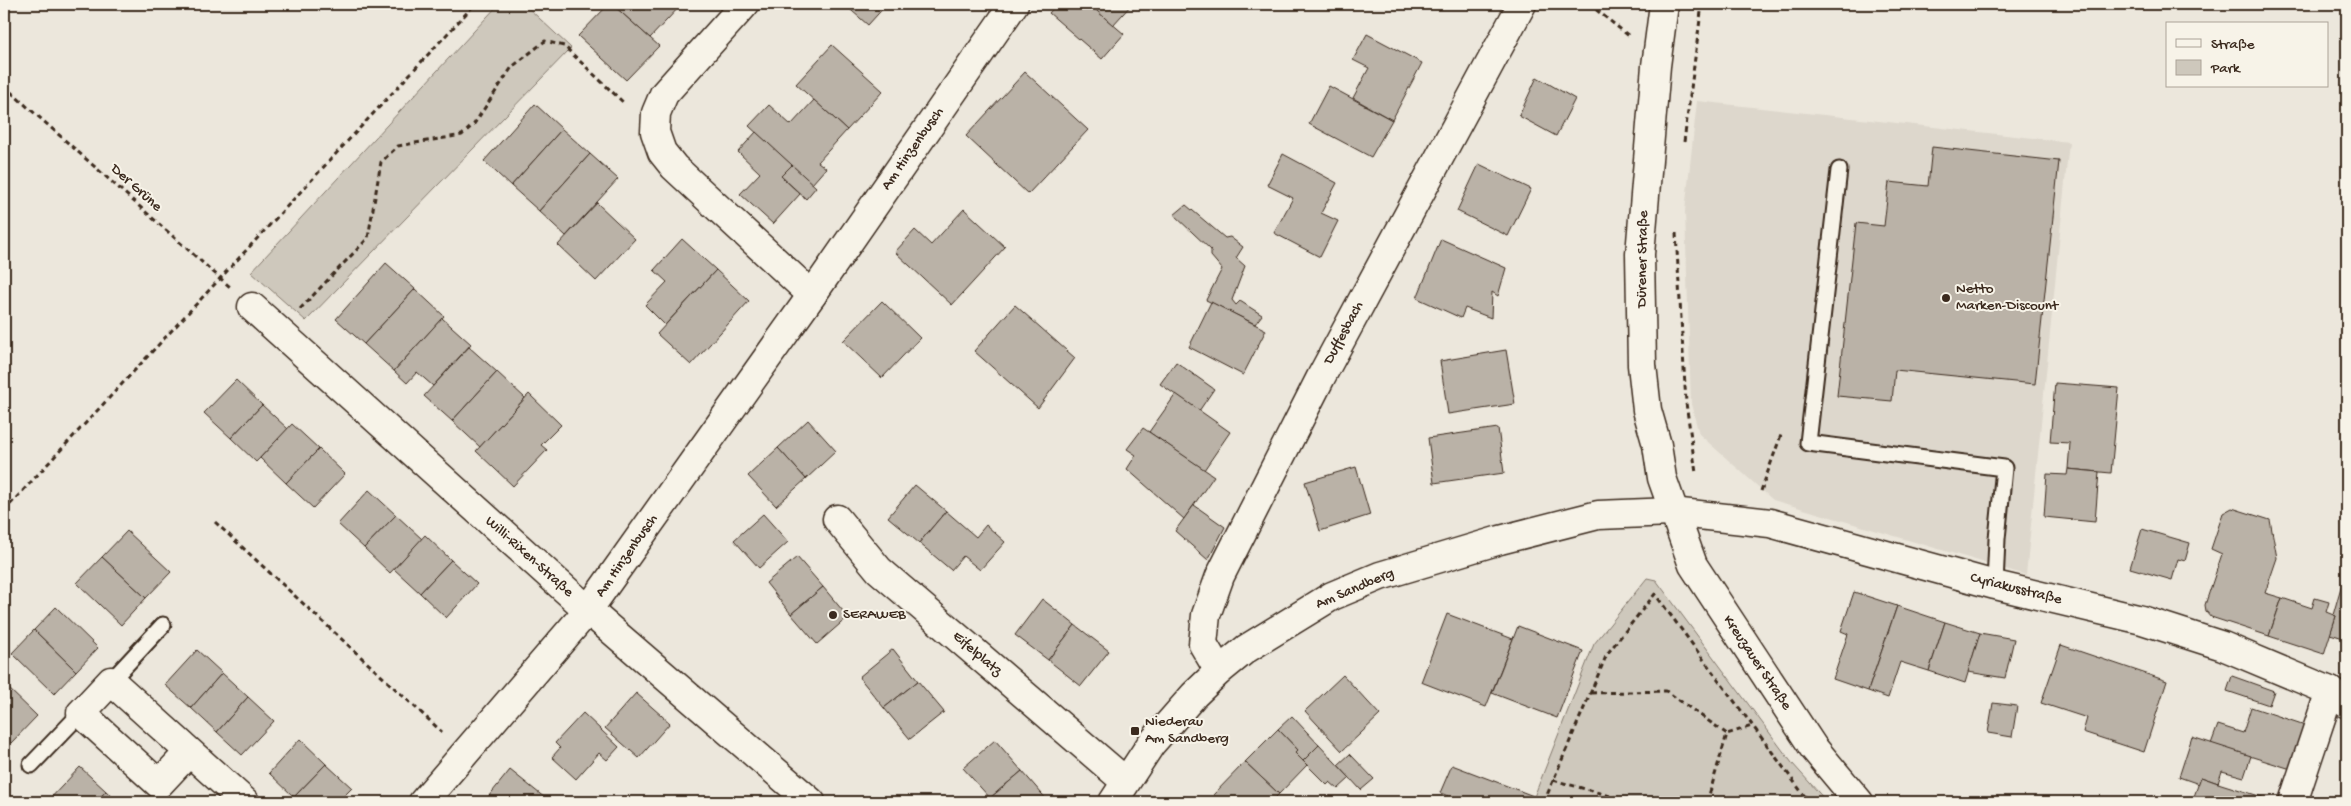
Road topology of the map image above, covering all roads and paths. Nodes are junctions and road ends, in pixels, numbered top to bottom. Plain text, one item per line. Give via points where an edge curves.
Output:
1 (475, 4) edge
2 (745, 4) edge
3 (1014, 4) edge
4 (1522, 4) edge
5 (1589, 4) edge
6 (1664, 4) edge
7 (1702, 4) edge
8 (1629, 36) dead end
9 (4, 86) edge
10 (655, 132) junction
11 (1684, 142) dead end
12 (1839, 170) dead end
13 (1675, 231) dead end
14 (220, 278) junction
15 (812, 295) junction
16 (252, 307) joint
17 (279, 331) junction
18 (1781, 435) dead end
19 (4, 511) edge
20 (1672, 512) junction
21 (837, 519) dead end
22 (1751, 520) junction
23 (215, 522) dead end
24 (1995, 585) junction
25 (588, 610) junction
26 (164, 625) dead end
27 (1219, 671) junction
28 (111, 681) junction
29 (1591, 693) junction
30 (2338, 698) edge
31 (81, 713) junction
32 (1752, 726) junction
33 (1727, 734) junction
34 (189, 752) junction
35 (466, 754) junction
36 (31, 765) dead end
37 (1553, 780) junction
38 (1119, 792) edge
39 (1614, 796) junction
40 (245, 802) edge
41 (423, 802) edge
42 (811, 802) edge
43 (1544, 802) edge
44 (1611, 802) edge
45 (1632, 802) edge
46 (1706, 802) edge
47 (1809, 802) edge
48 (1859, 802) edge
49 (2293, 802) edge

1 - 14 path
2 - 10 street via 664,94 656,113
3 - 15 street, Am Hinzenbusch
4 - 27 street, Duffesbach via 1321,377 1220,576 1206,616 1203,644
5 - 8 path
6 - 20 street, Dürener Straße via 1650,134 1641,272 1642,365 1647,410
7 - 11 path
9 - 14 path, Der Grüne
10 - 15 street via 662,152 674,167
10 - 17 path via 564,46 546,41 512,66 474,124 462,135 398,146 382,162 368,238
12 - 24 lane via 1808,443 2004,468
13 - 20 path via 1686,404 1697,482
14 - 16 path, Der Grüne
14 - 19 path
15 - 25 street, Am Hinzenbusch
16 - 17 street, Willi-Rixen-Straße
17 - 25 street, Willi-Rixen-Straße
18 - 22 path
20 - 22 street, Cyriakusstraße
20 - 27 street, Am Sandberg via 1598,516 1500,540 1380,576 1332,596 1246,649
20 - 48 street, Kreuzauer Straße via 1693,565 1725,617 1813,747
21 - 38 street, Eifelplatz via 879,570
22 - 24 street, Cyriakusstraße
23 - 35 path
24 - 30 street, Cyriakusstraße via 2151,622 2223,646
25 - 35 street, Am Hinzenbusch
25 - 42 street, Willi-Rixen-Straße
26 - 28 lane
27 - 38 street, Am Sandberg via 1169,722
28 - 31 street
28 - 34 street
29 - 32 path via 1607,654 1655,594
29 - 33 path via 1666,691
29 - 37 path
30 - 49 street
31 - 34 street via 159,784
31 - 36 lane
32 - 33 path
32 - 47 path
33 - 46 path
34 - 40 street
35 - 41 street, Am Hinzenbusch
37 - 39 path
37 - 43 path
39 - 44 path
39 - 45 path

